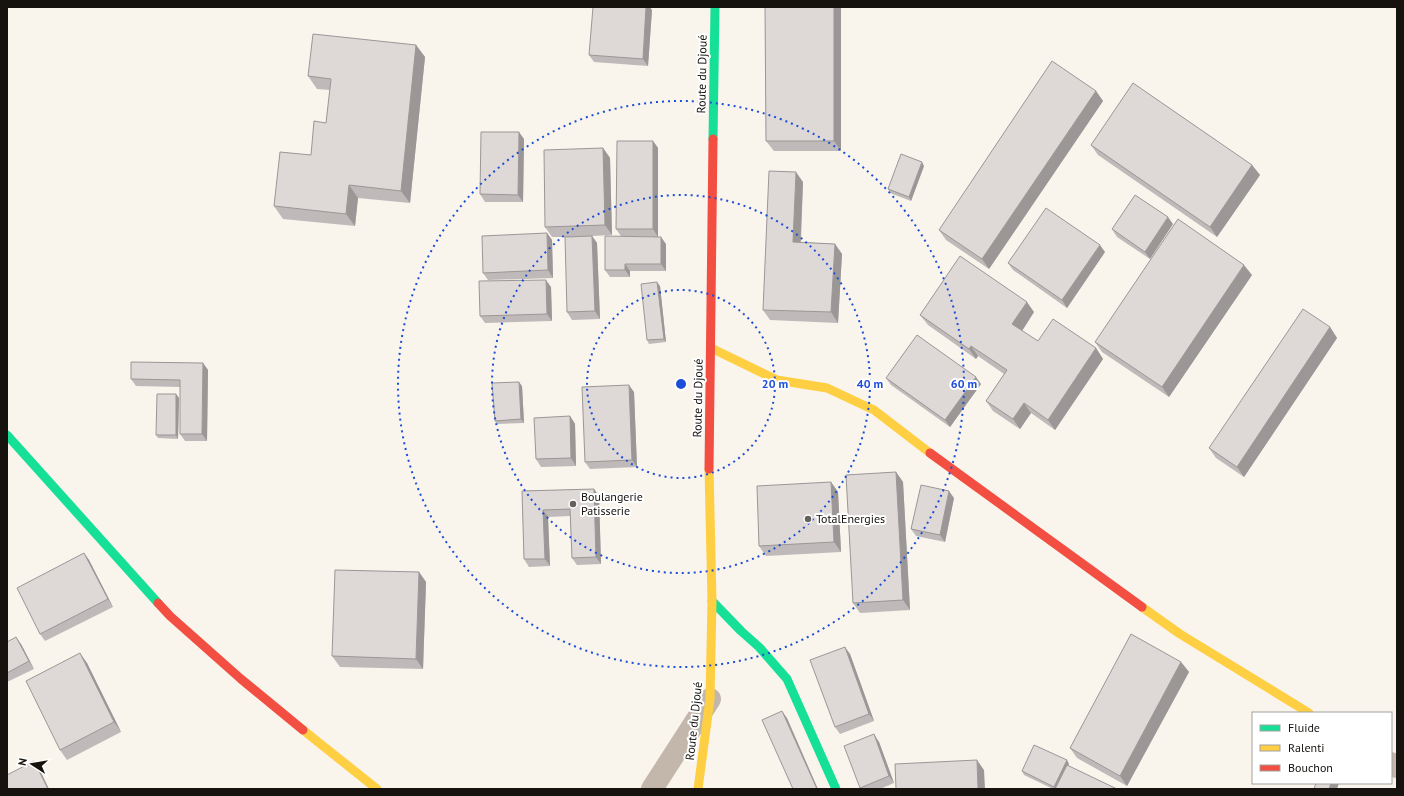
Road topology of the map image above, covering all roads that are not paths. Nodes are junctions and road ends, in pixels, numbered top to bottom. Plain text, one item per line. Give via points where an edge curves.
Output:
1 (715, 7) edge
2 (711, 348) junction
3 (7, 435) edge
4 (712, 601) junction
5 (710, 699) junction
6 (1307, 712) edge
7 (377, 789) edge
8 (652, 789) edge
9 (698, 789) edge
10 (836, 789) edge

1 - 2 street, Route du Djoué
2 - 4 street, Route du Djoué via 709,496
2 - 6 street via 777,380 827,388 874,410 1180,634
3 - 7 street via 170,616 253,689
4 - 5 street, Route du Djoué
4 - 10 street via 787,679
5 - 8 street
5 - 9 street, Route du Djoué

